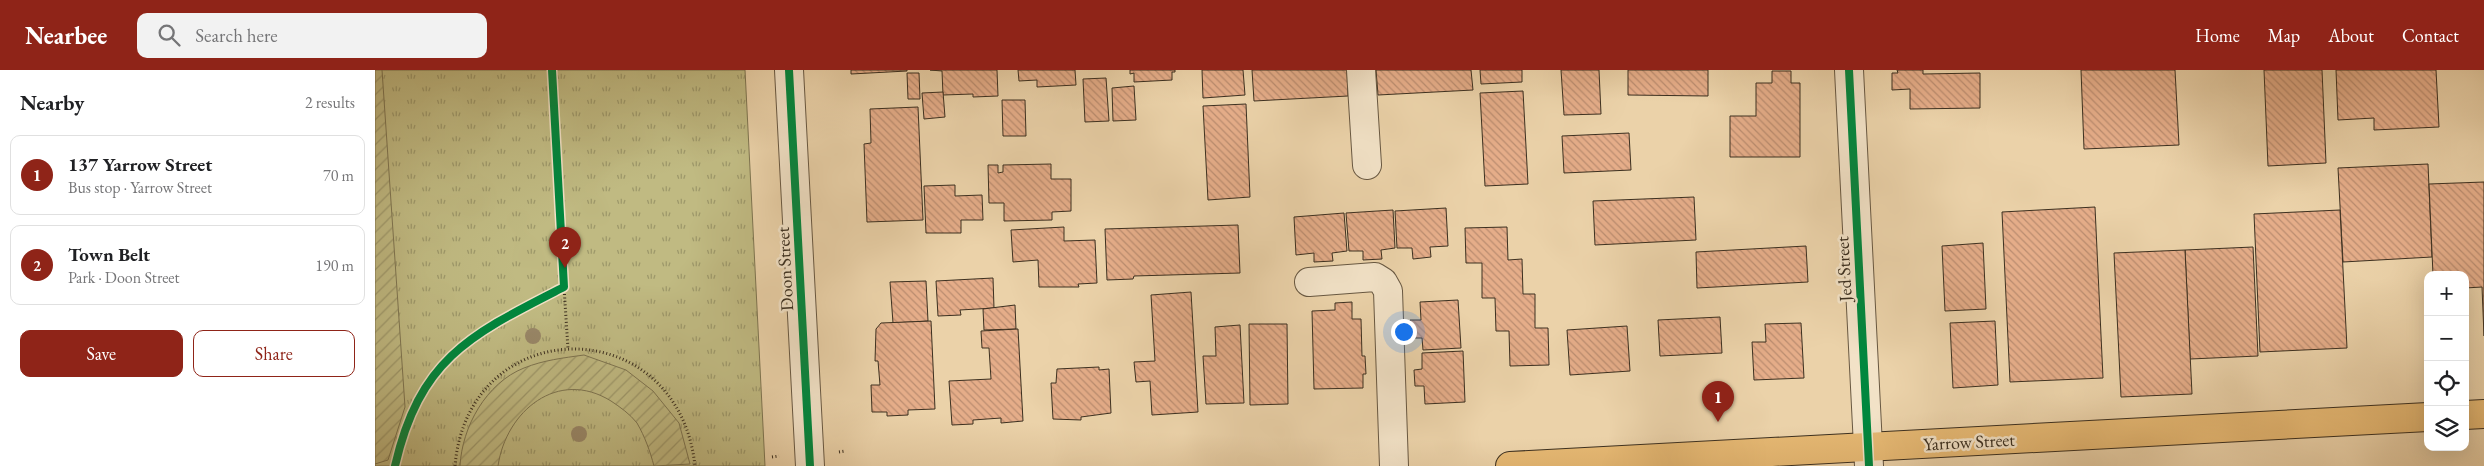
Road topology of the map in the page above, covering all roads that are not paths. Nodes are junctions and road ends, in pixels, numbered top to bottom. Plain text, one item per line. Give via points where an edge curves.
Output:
1 (789, 70) edge
2 (1361, 70) edge
3 (1849, 70) edge
4 (1367, 165) dead end
5 (1309, 282) dead end
6 (2484, 414) edge
7 (2469, 415) edge
8 (2424, 417) edge
9 (1869, 456) edge
10 (810, 466) edge
11 (1394, 466) edge
12 (1510, 466) edge

1 - 10 street, Doon Street
2 - 4 street
3 - 9 street, Jed Street
5 - 11 street via 1375,277 1388,291
6 - 7 main road
8 - 9 main road, Yarrow Street
9 - 12 main road, Yarrow Street

